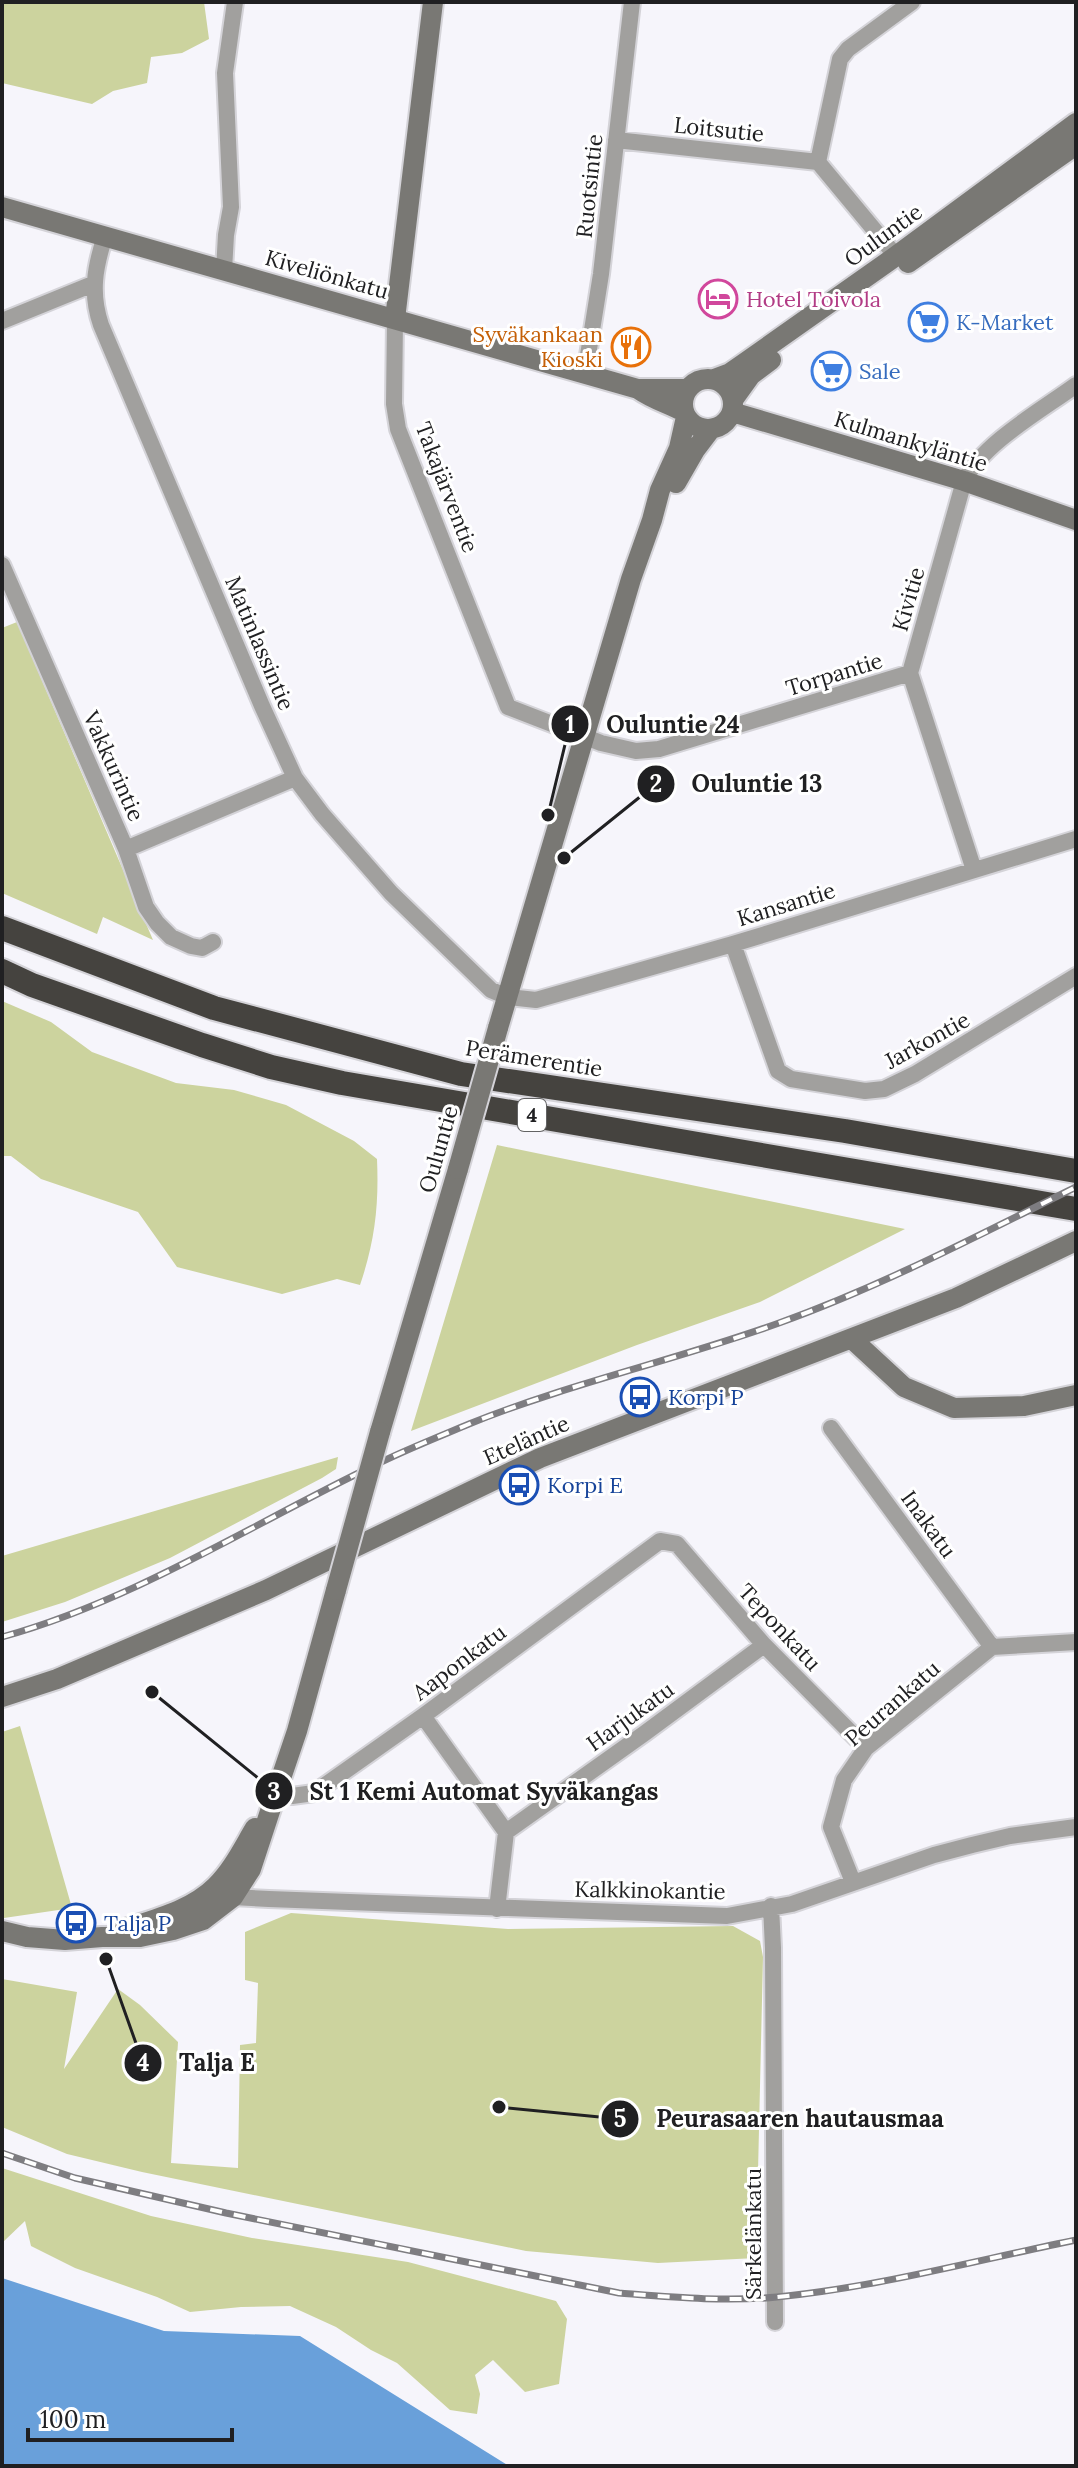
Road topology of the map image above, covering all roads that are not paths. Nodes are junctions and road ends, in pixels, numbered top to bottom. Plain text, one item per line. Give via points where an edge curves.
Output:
1 (235, 2) edge
2 (433, 2) edge
3 (632, 2) edge
4 (912, 2) edge
5 (1076, 123) edge
6 (616, 140) junction
7 (1076, 145) edge
8 (818, 162) junction
9 (2, 207) edge
10 (105, 236) junction
11 (896, 256) junction
12 (224, 270) junction
13 (93, 284) junction
14 (395, 319) junction
15 (2, 321) edge
16 (585, 374) junction
17 (714, 379) junction
18 (1076, 385) edge
19 (638, 389) junction
20 (687, 389) junction
21 (732, 406) junction
22 (685, 414) junction
23 (711, 429) junction
24 (964, 481) junction
25 (652, 520) junction
26 (1076, 520) edge
27 (2, 565) edge
28 (910, 673) junction
29 (585, 738) junction
30 (295, 778) junction
31 (1076, 839) edge
32 (126, 849) junction
33 (974, 870) junction
34 (2, 928) edge
35 (213, 942) dead end
36 (733, 944) junction
37 (2, 971) edge
38 (1076, 976) edge
39 (2, 981) edge
40 (32, 985) junction
41 (508, 997) junction
42 (1076, 1171) edge
43 (1076, 1209) edge
44 (1076, 1241) edge
45 (852, 1339) junction
46 (1076, 1395) edge
47 (831, 1428) dead end
48 (660, 1541) joint
49 (1076, 1642) edge
50 (764, 1645) junction
51 (992, 1647) junction
52 (2, 1697) edge
53 (423, 1716) junction
54 (866, 1748) junction
55 (276, 1793) junction
56 (1076, 1827) edge
57 (506, 1832) junction
58 (853, 1882) junction
59 (215, 1886) junction
60 (233, 1897) junction
61 (771, 1906) junction
62 (497, 1909) junction
63 (2, 1931) edge
64 (102, 1937) junction
65 (775, 2322) dead end

1 - 12 street via 225,73 231,207
2 - 14 main road, Takajärventie
3 - 6 street, Ruotsintie
4 - 8 street via 840,59
5 - 11 main road, Ouluntie
6 - 8 street, Loitsutie
6 - 16 street, Ruotsintie
7 - 21 main road, Ouluntie via 769,361 751,375
8 - 11 street
9 - 10 main road, Kiveliönkatu
10 - 12 main road, Kiveliönkatu
10 - 13 street, Matinlassintie
11 - 17 main road, Ouluntie
12 - 14 main road, Kiveliönkatu
13 - 15 street
13 - 30 street, Matinlassintie via 101,325
14 - 16 main road, Kiveliönkatu
14 - 29 street, Takajärventie via 398,429 505,701 513,710
16 - 19 main road, Kiveliönkatu
17 - 20 main road via 702,379
17 - 21 main road via 725,385
18 - 24 street, Kivitie via 987,450
19 - 20 main road, Kiveliönkatu
19 - 22 main road, Kiveliönkatu
20 - 22 main road
21 - 23 main road via 723,424
21 - 24 main road, Kulmankyläntie
22 - 23 main road via 697,427
22 - 25 main road, Ouluntie via 679,448
23 - 25 main road, Ouluntie
24 - 26 main road, Kulmankyläntie
24 - 28 street, Kivitie
25 - 29 main road, Ouluntie
27 - 32 street, Vakkurintie
28 - 29 street, Torpantie via 652,751
28 - 33 street
29 - 41 main road, Ouluntie
30 - 32 street
30 - 41 street, Matinlassintie via 391,893 482,983
31 - 33 street, Kansantie
32 - 35 street, Vakkurintie via 146,907 163,930 198,948
33 - 36 street, Kansantie
34 - 42 highway, Perämerentie / 4 via 214,1008 461,1074
36 - 38 street, Jarkontie via 778,1071 791,1079 865,1091 884,1089 915,1074
36 - 41 street, Kansantie via 536,1000
37 - 40 highway, 4
39 - 40 highway
40 - 43 highway, 4 via 202,1045 328,1080
41 - 55 main road, Ouluntie, bridge
44 - 45 main road, Eteläntie via 956,1298
45 - 46 main road via 904,1387 954,1408 1024,1406
45 - 52 main road, Eteläntie via 540,1458 266,1590
47 - 51 street, Inakatu
48 - 50 street, Teponkatu via 677,1544
48 - 53 street, Aaponkatu
49 - 51 street
50 - 54 street, Teponkatu
50 - 57 street, Harjukatu
51 - 54 street, Peurankatu
53 - 55 street, Aaponkatu via 314,1793
53 - 57 street
54 - 58 street, Peurankatu via 844,1780 831,1827
55 - 59 main road, Ouluntie
55 - 60 main road, Ouluntie via 251,1869
56 - 58 street, Kalkkinokantie via 972,1845
57 - 62 street
58 - 61 street, Kalkkinokantie
59 - 60 street, Kalkkinokantie
59 - 64 main road, Ouluntie via 176,1912
60 - 62 street, Kalkkinokantie
60 - 64 main road, Ouluntie via 203,1920 173,1930
61 - 62 street, Kalkkinokantie via 727,1916
61 - 65 street, Särkelänkatu
63 - 64 main road, Ouluntie via 65,1940

